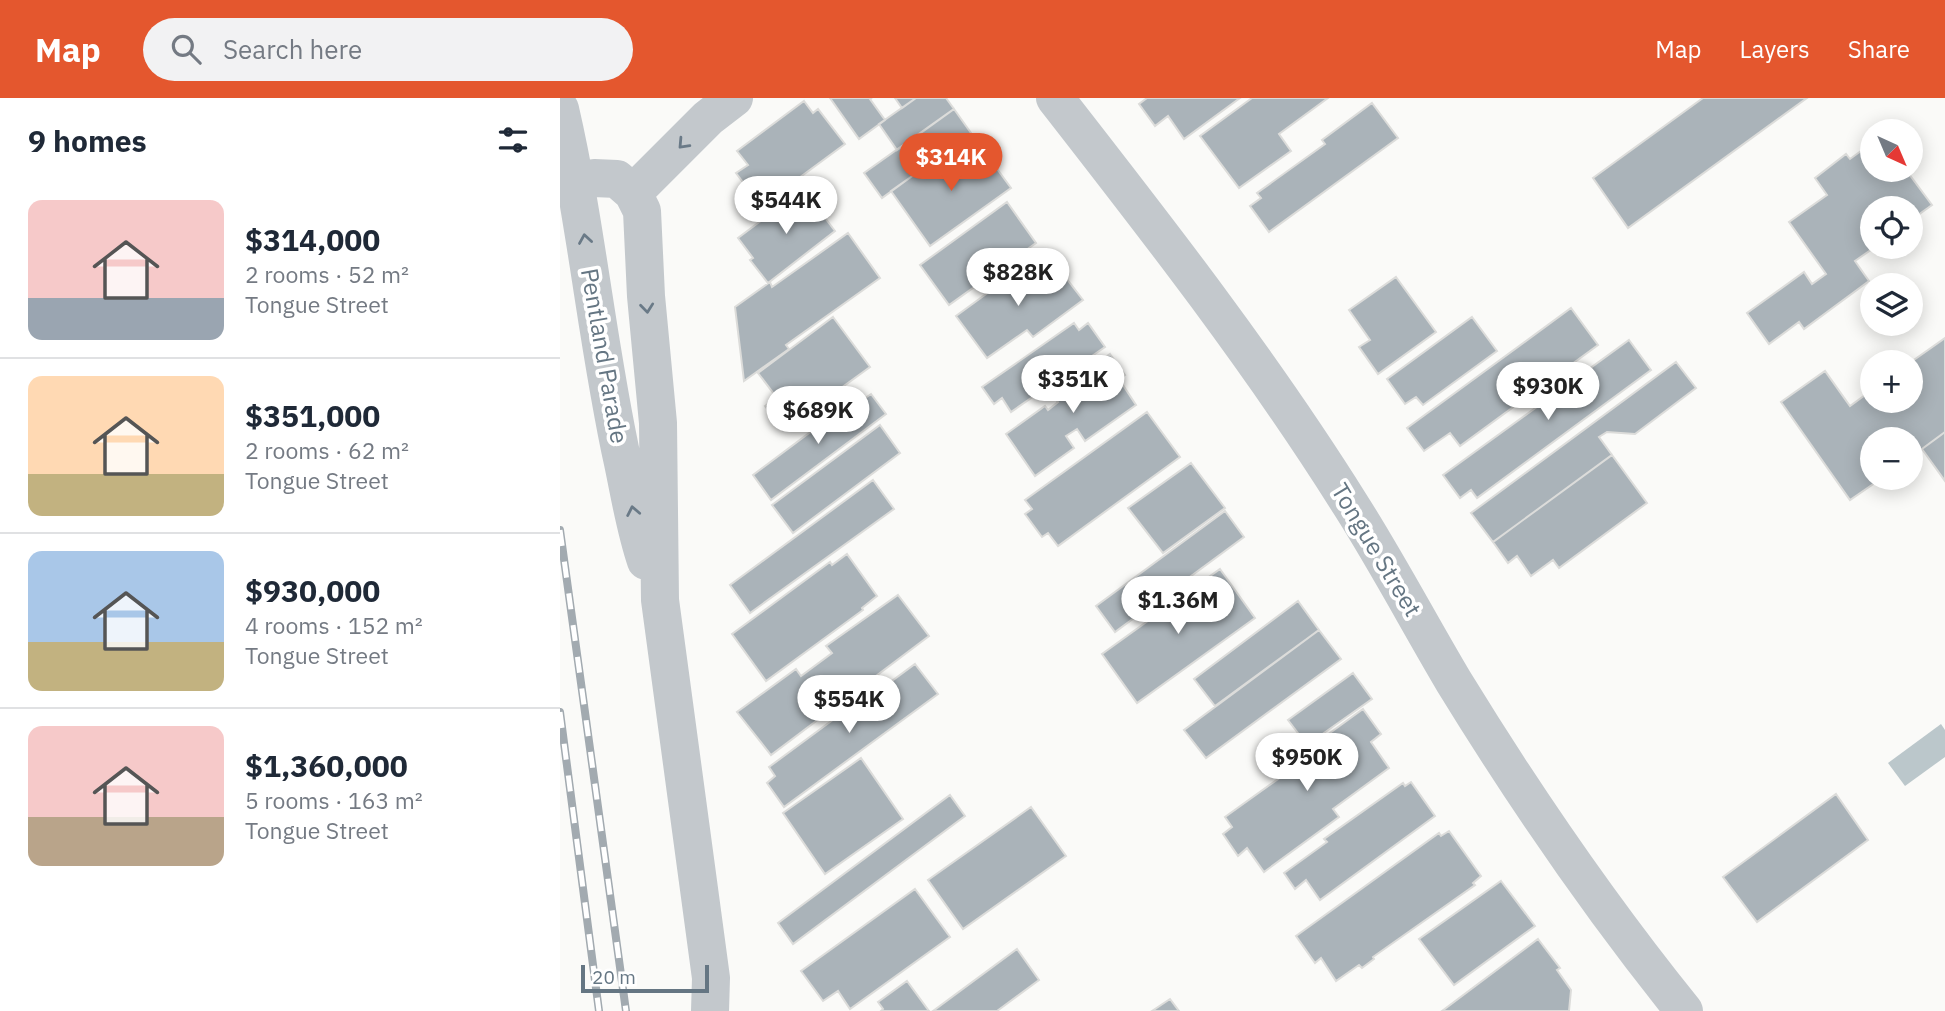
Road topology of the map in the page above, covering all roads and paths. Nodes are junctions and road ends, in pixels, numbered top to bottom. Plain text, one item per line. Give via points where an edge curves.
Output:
1 (734, 98) edge
2 (1055, 98) edge
3 (560, 109) edge
4 (576, 182) junction
5 (634, 192) junction
6 (660, 600) junction
7 (714, 1000) edge
8 (1684, 1011) edge

1 -> 5 street
2 - 8 street, Tongue Street via 1287,407 1546,826
3 - 4 street, Pentland Parade
4 - 5 street via 617,179
6 -> 4 street, Pentland Parade via 637,531 610,407
5 -> 6 street, Pentland Parade via 643,219 658,423
6 - 7 street, Pentland Parade

